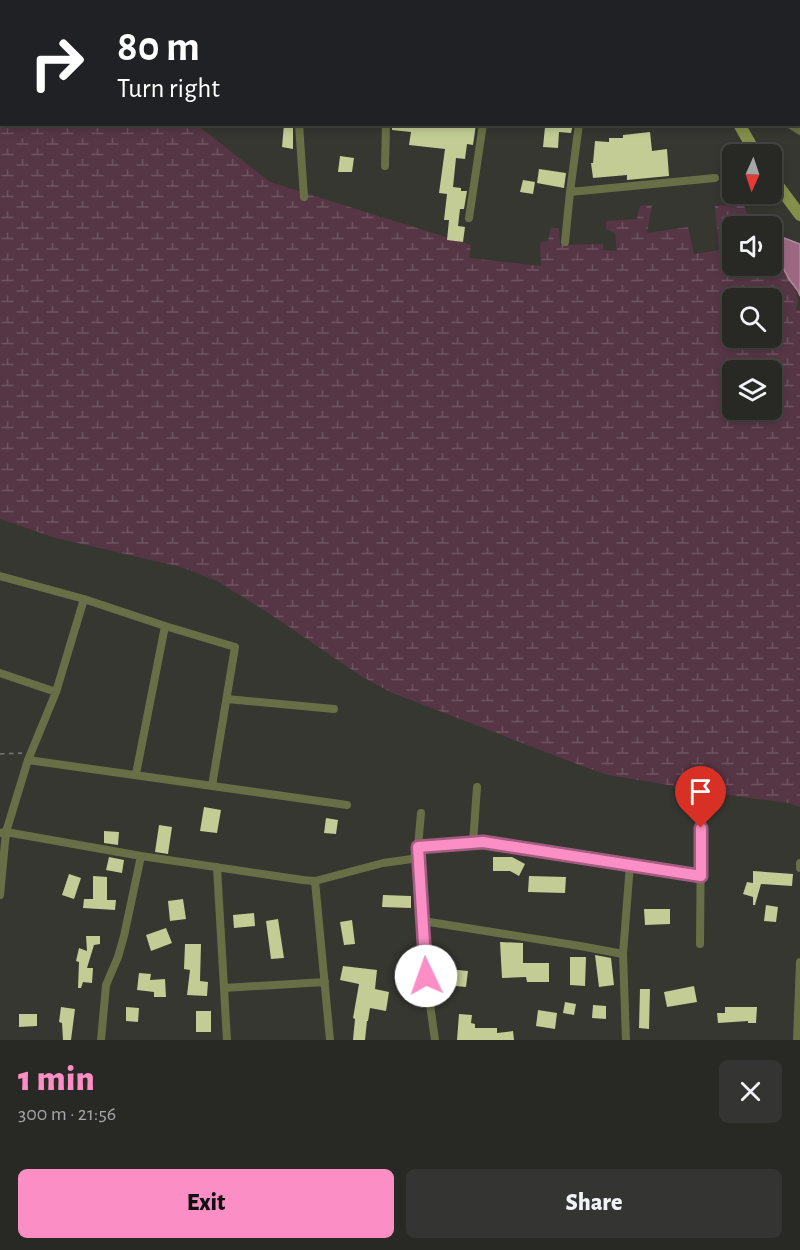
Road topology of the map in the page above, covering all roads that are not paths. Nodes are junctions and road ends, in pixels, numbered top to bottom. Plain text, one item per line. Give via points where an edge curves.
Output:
1 (299, 126) edge
2 (386, 126) edge
3 (483, 126) edge
4 (579, 126) edge
5 (740, 126) edge
6 (750, 144) edge
7 (386, 166) dead end
8 (715, 178) dead end
9 (782, 191) edge
10 (570, 192) junction
11 (304, 197) dead end
12 (800, 215) edge
13 (469, 218) dead end
14 (565, 242) dead end
15 (0, 576) edge
16 (84, 599) junction
17 (165, 626) junction
18 (0, 673) edge
19 (56, 692) junction
20 (226, 699) junction
21 (334, 709) dead end
22 (30, 757) junction
23 (136, 774) junction
24 (212, 786) junction
25 (477, 787) dead end
26 (347, 805) dead end
27 (421, 813) dead end
28 (701, 828) dead end
29 (3, 832) edge
30 (472, 843) junction
31 (418, 847) junction
32 (141, 856) junction
33 (419, 858) junction
34 (800, 863) edge
35 (630, 864) junction
36 (217, 867) junction
37 (800, 868) edge
38 (701, 876) junction
39 (315, 881) junction
40 (0, 895) edge
41 (423, 921) junction
42 (700, 944) dead end
43 (623, 954) junction
44 (800, 962) edge
45 (324, 982) junction
46 (224, 988) junction
47 (101, 1040) edge
48 (227, 1040) edge
49 (330, 1040) edge
50 (435, 1040) edge
51 (626, 1040) edge
52 (797, 1040) edge

1 - 11 street
2 - 7 street
3 - 13 street
4 - 10 street
5 - 6 main road
8 - 10 street
9 - 12 main road
10 - 14 street
15 - 16 street
16 - 17 street
16 - 19 street
17 - 20 street via 235,647
17 - 23 street
18 - 19 street
19 - 22 street
20 - 21 street
20 - 24 street
22 - 23 street
22 - 29 street
23 - 24 street
24 - 26 street
25 - 30 street
27 - 31 street
28 - 38 street
29 - 32 street
29 - 40 street
30 - 31 street
30 - 35 street
31 - 33 street
32 - 36 street
32 - 47 street via 124,936 106,985
33 - 39 street
33 - 41 street
34 - 37 street
35 - 38 street
35 - 43 street
36 - 39 street
36 - 46 street
38 - 42 street
39 - 45 street
41 - 43 street
41 - 50 street
43 - 51 street
44 - 52 street
45 - 46 street
45 - 49 street
46 - 48 street

